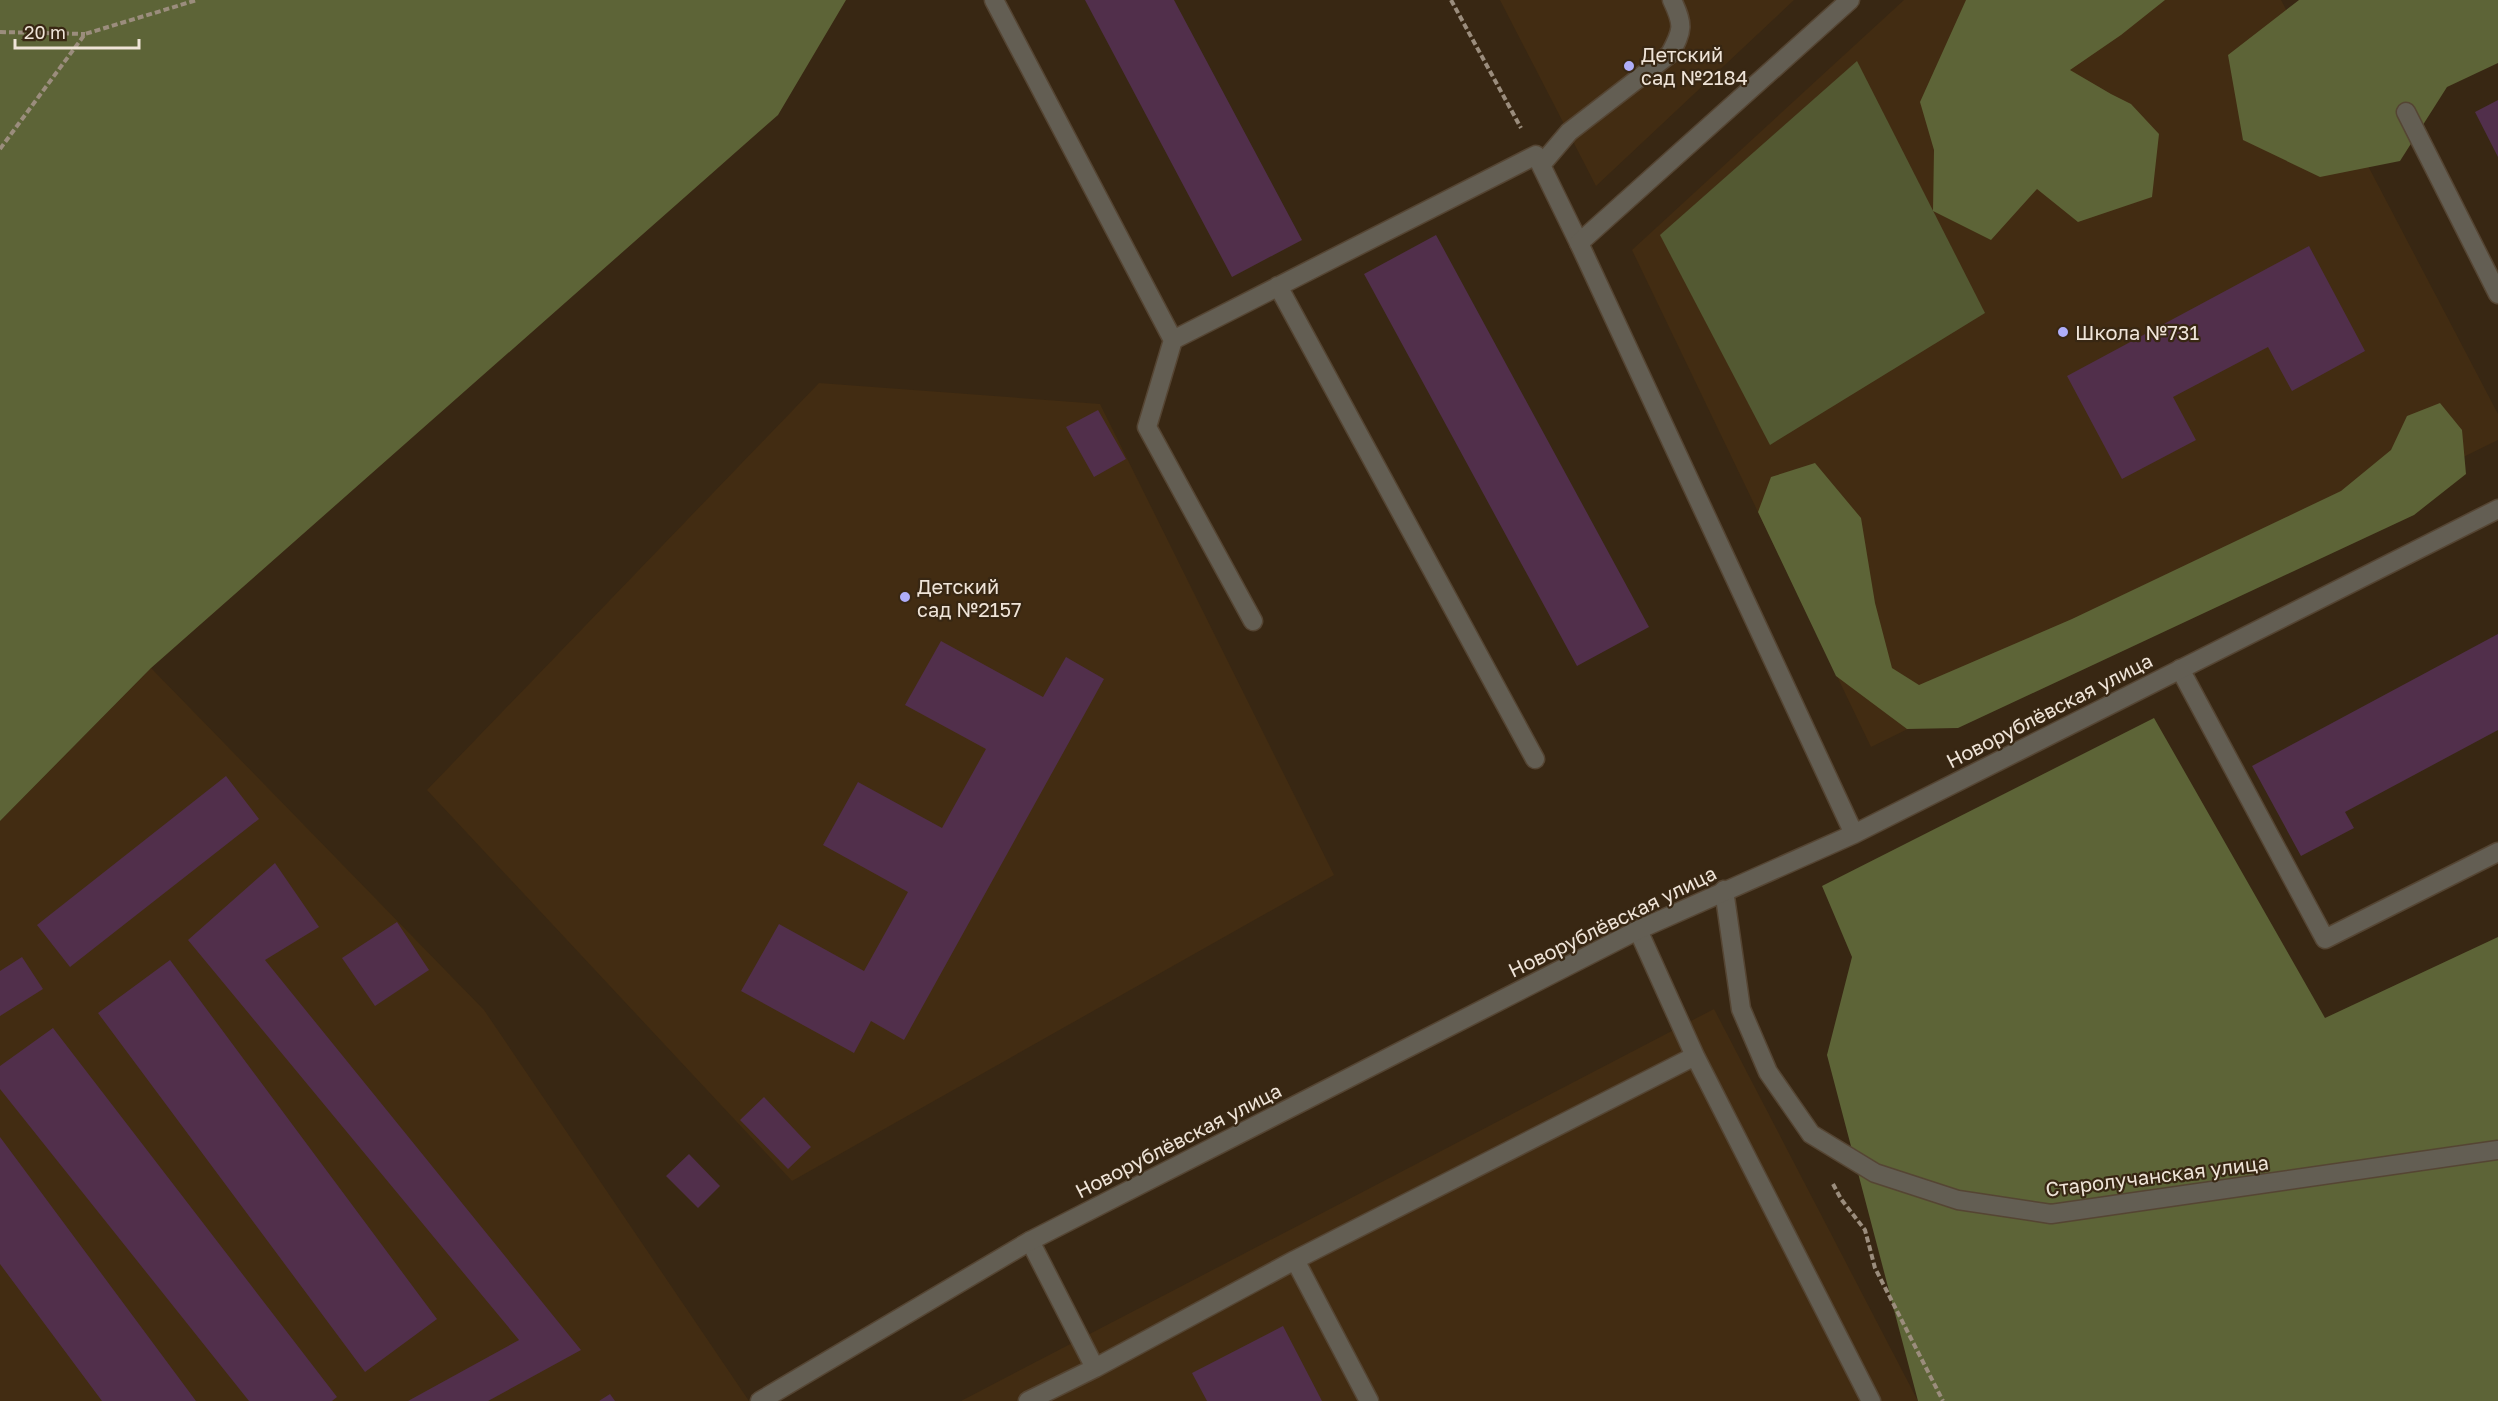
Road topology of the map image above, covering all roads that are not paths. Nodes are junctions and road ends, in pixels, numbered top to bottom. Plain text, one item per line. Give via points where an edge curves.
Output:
1 (994, 0) edge
2 (1850, 0) edge
3 (1674, 1) edge
4 (2406, 112) dead end
5 (1538, 160) junction
6 (1579, 243) junction
7 (1278, 286) junction
8 (2498, 294) edge
9 (1173, 340) junction
10 (2498, 509) edge
11 (1253, 621) dead end
12 (2180, 669) junction
13 (1534, 759) dead end
14 (1854, 834) junction
15 (2498, 852) edge
16 (1724, 890) junction
17 (1638, 930) junction
18 (1695, 1056) junction
19 (2498, 1150) edge
20 (1030, 1241) junction
21 (1295, 1260) junction
22 (1095, 1368) junction
23 (760, 1401) edge
24 (1028, 1401) edge
25 (1369, 1401) edge
26 (1871, 1401) edge

1 - 9 street
2 - 6 street
3 - 5 street via 1682,21 1670,54
4 - 8 street
5 - 6 street
5 - 7 street
6 - 14 street
7 - 9 street
7 - 13 street
9 - 11 street via 1147,427
10 - 12 street, Новорублёвская улица
12 - 14 street, Новорублёвская улица
12 - 15 street via 2325,939
14 - 16 street, Новорублёвская улица
16 - 17 street, Новорублёвская улица
16 - 19 street, Старолучанская улица via 1741,1009 1768,1072 1811,1134 1875,1173 1958,1200 2051,1214
17 - 18 street
17 - 20 street, Новорублёвская улица
18 - 21 street
18 - 26 street
20 - 22 street
20 - 23 street, Новорублёвская улица
21 - 22 street
21 - 25 street
22 - 24 street

